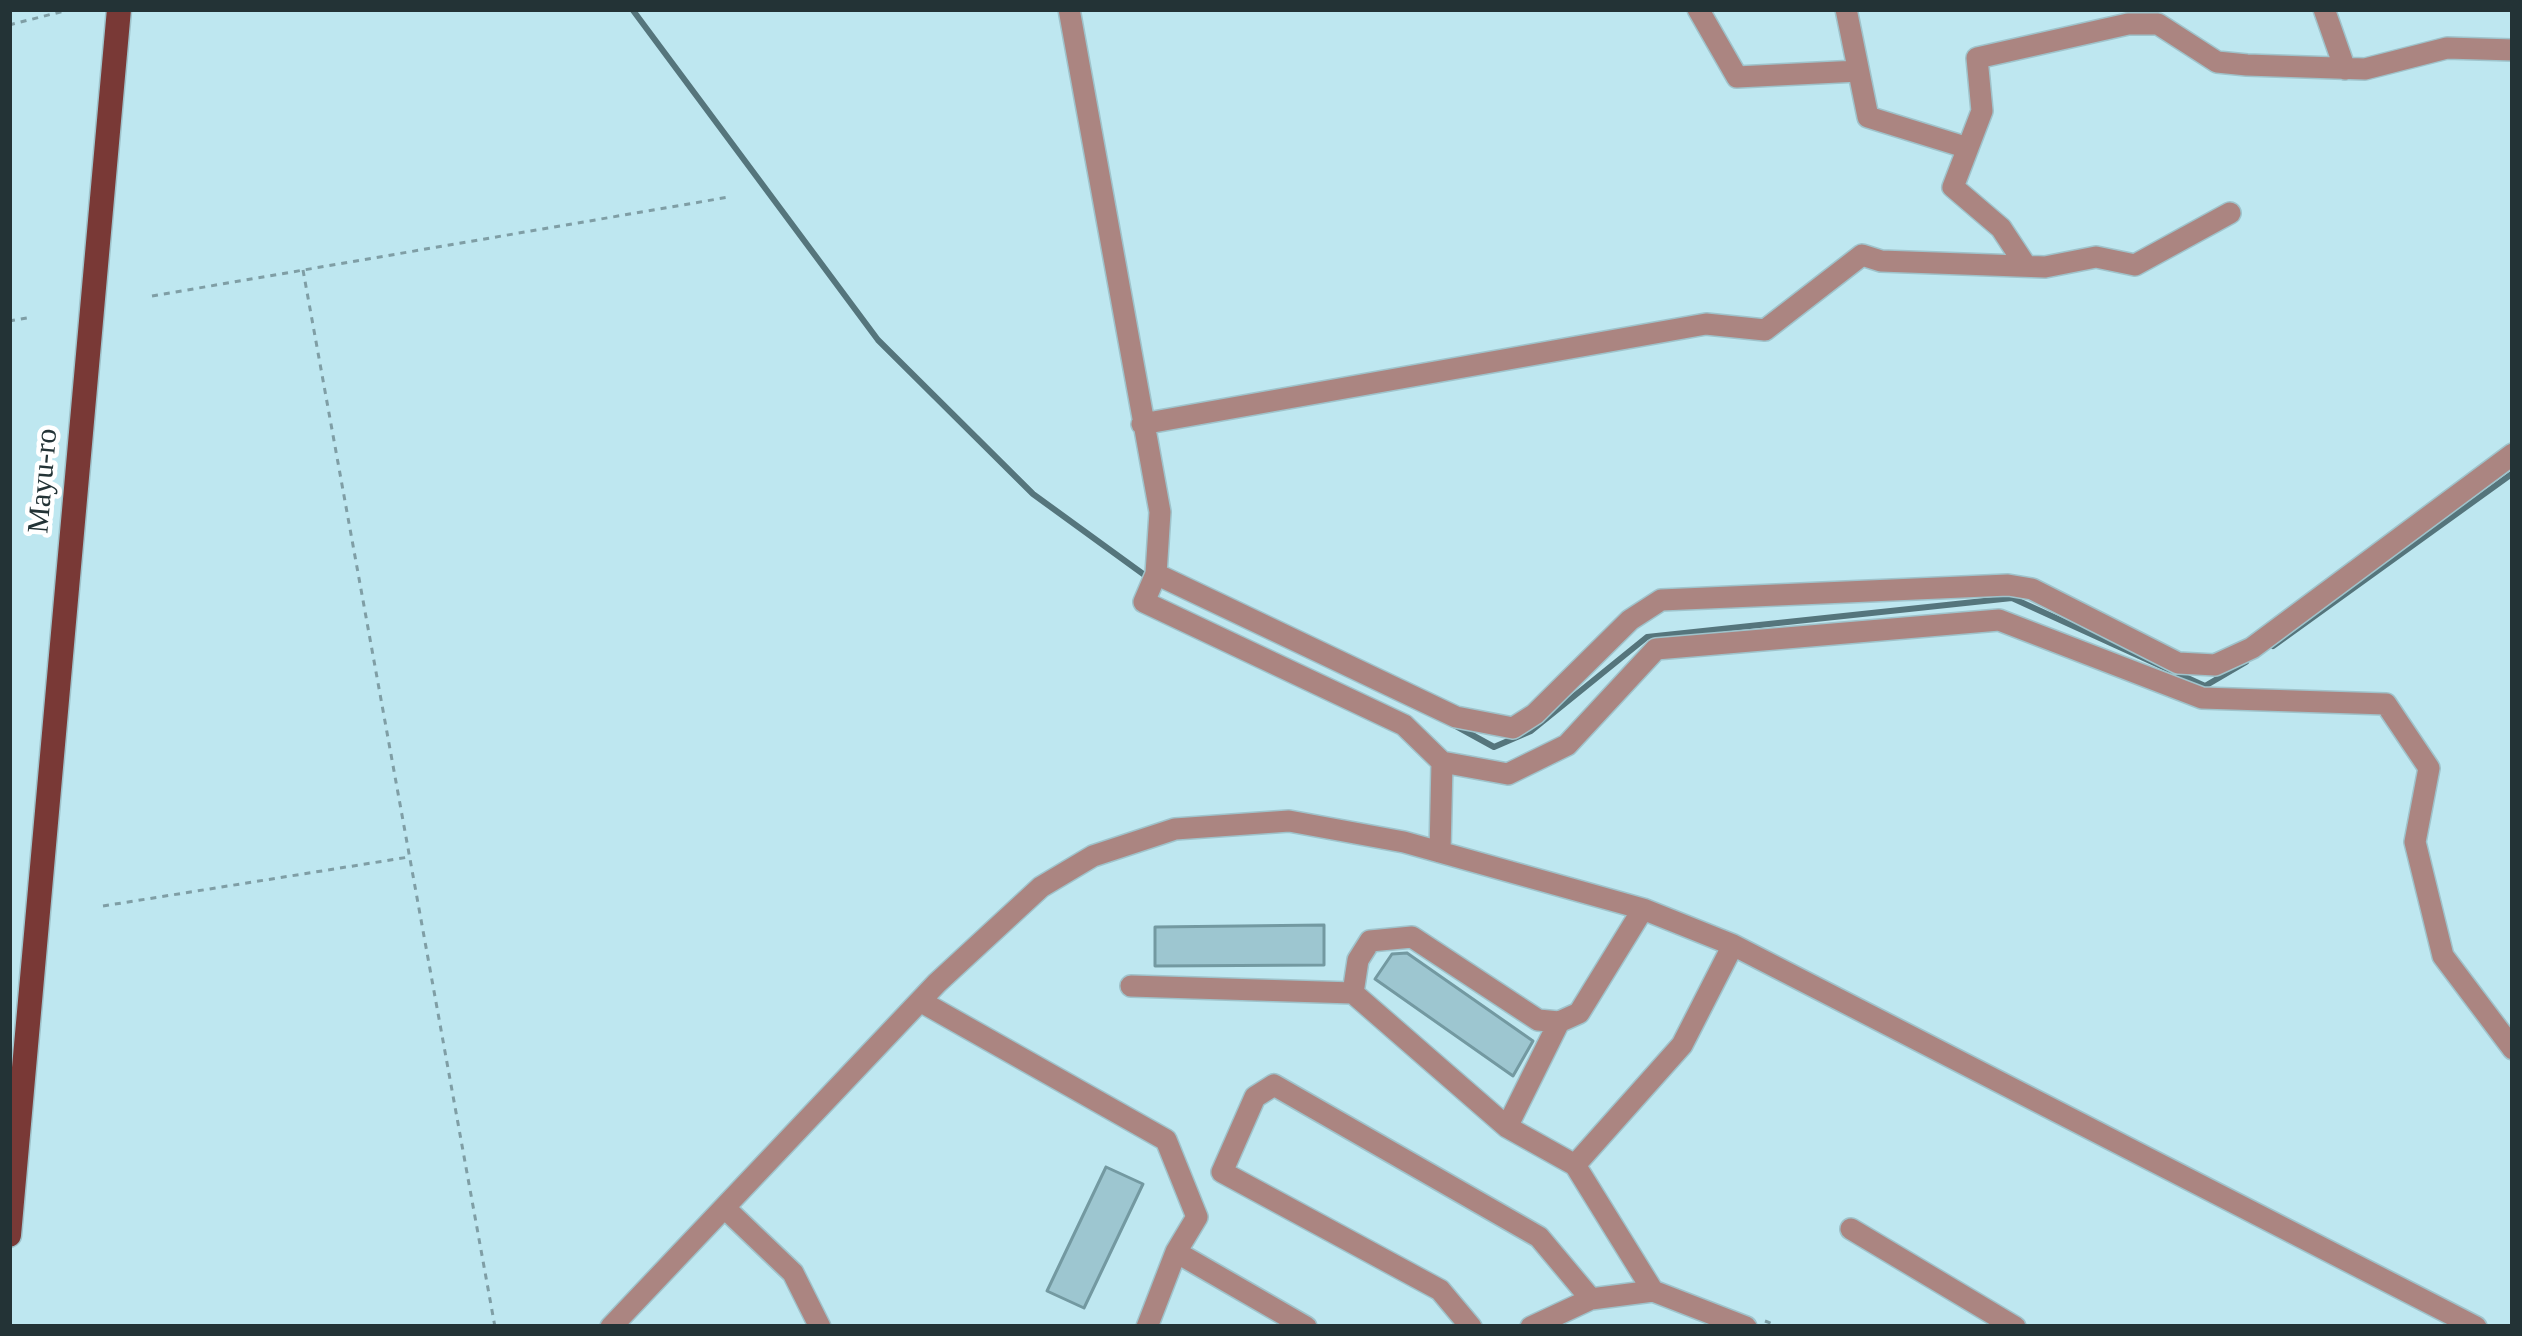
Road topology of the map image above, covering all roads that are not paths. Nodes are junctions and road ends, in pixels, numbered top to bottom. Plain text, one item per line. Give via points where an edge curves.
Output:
1 (1069, 9) edge
2 (1699, 9) edge
3 (1846, 9) edge
4 (2324, 9) edge
5 (118, 14) edge
6 (2513, 50) edge
7 (2345, 69) junction
8 (1858, 71) junction
9 (1968, 148) junction
10 (2230, 213) dead end
11 (2026, 266) junction
12 (1142, 424) junction
13 (2513, 454) edge
14 (1156, 574) junction
15 (1442, 762) junction
16 (1440, 852) junction
17 (1642, 909) junction
18 (1733, 945) junction
19 (1131, 986) dead end
20 (1353, 993) junction
21 (920, 1001) junction
22 (1558, 1022) junction
23 (2513, 1049) edge
24 (1507, 1127) junction
25 (1575, 1166) junction
26 (727, 1210) junction
27 (1851, 1229) dead end
28 (9, 1235) edge
29 (1177, 1252) junction
30 (1653, 1291) junction
31 (1591, 1299) junction
32 (1754, 1323) edge
33 (611, 1327) edge
34 (820, 1327) edge
35 (1147, 1327) edge
36 (1306, 1327) edge
37 (1471, 1327) edge
38 (1531, 1327) edge
39 (2015, 1327) edge
40 (2476, 1327) edge

1 - 12 street
2 - 8 street via 1738,77
3 - 8 street
4 - 7 street
5 - 28 main road, Mayu-ro
6 - 7 street via 2447,48
7 - 9 street via 2217,62 2158,24 2128,24 1978,58 1982,111
8 - 9 street via 1868,117
9 - 11 street via 1954,187 2001,228
10 - 11 street via 2135,265 2096,257
11 - 12 street via 1862,255 1765,330 1706,324
12 - 14 street via 1160,512
13 - 14 street via 2252,648 2215,665 2178,662 2032,589 2008,585 1661,600 1513,728 1456,717
14 - 15 street via 1144,602 1404,724
15 - 16 street
15 - 23 street via 1508,774 1567,745 1656,649 2000,620 2202,698 2386,704 2428,767 2416,842 2443,956
16 - 17 street
16 - 21 street via 1289,821 1175,829 1066,868
17 - 18 street
17 - 22 street via 1579,1012
18 - 25 street via 1682,1045
18 - 40 street
19 - 20 street
20 - 22 street via 1370,941 1412,937 1538,1020
20 - 24 street
21 - 26 street
21 - 29 street via 1166,1140 1197,1217
22 - 24 street
24 - 25 street
25 - 30 street
26 - 33 street
26 - 34 street via 793,1273
27 - 39 street
29 - 35 street
29 - 36 street
30 - 31 street
30 - 32 street
31 - 37 street via 1540,1237 1274,1084 1255,1096 1222,1172 1440,1290
31 - 38 street

